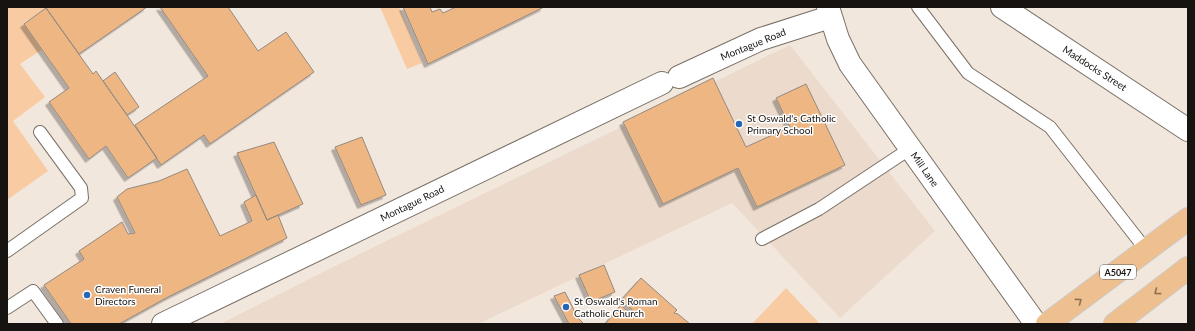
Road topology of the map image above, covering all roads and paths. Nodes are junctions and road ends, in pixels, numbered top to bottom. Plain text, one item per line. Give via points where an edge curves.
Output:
1 (918, 7) edge
2 (1002, 7) edge
3 (829, 12) edge
4 (1188, 130) edge
5 (40, 132) dead end
6 (911, 148) junction
7 (1188, 219) edge
8 (762, 239) dead end
9 (7, 251) edge
10 (1147, 251) junction
11 (1188, 268) edge
12 (7, 308) edge
13 (177, 321) edge
14 (57, 324) edge
15 (1036, 324) edge
16 (1047, 324) edge
17 (1115, 324) edge

1 - 10 lane via 968,73 1050,127
2 - 4 street, Maddocks Street
3 - 6 street, Mill Lane via 850,64
3 - 13 street, Montague Road via 670,80
5 - 9 lane via 81,188 82,198
6 - 8 lane via 819,209
6 - 15 street, Mill Lane
7 - 10 main road, A5047
16 -> 10 main road, A5047
11 -> 17 main road
12 - 14 lane via 33,291

